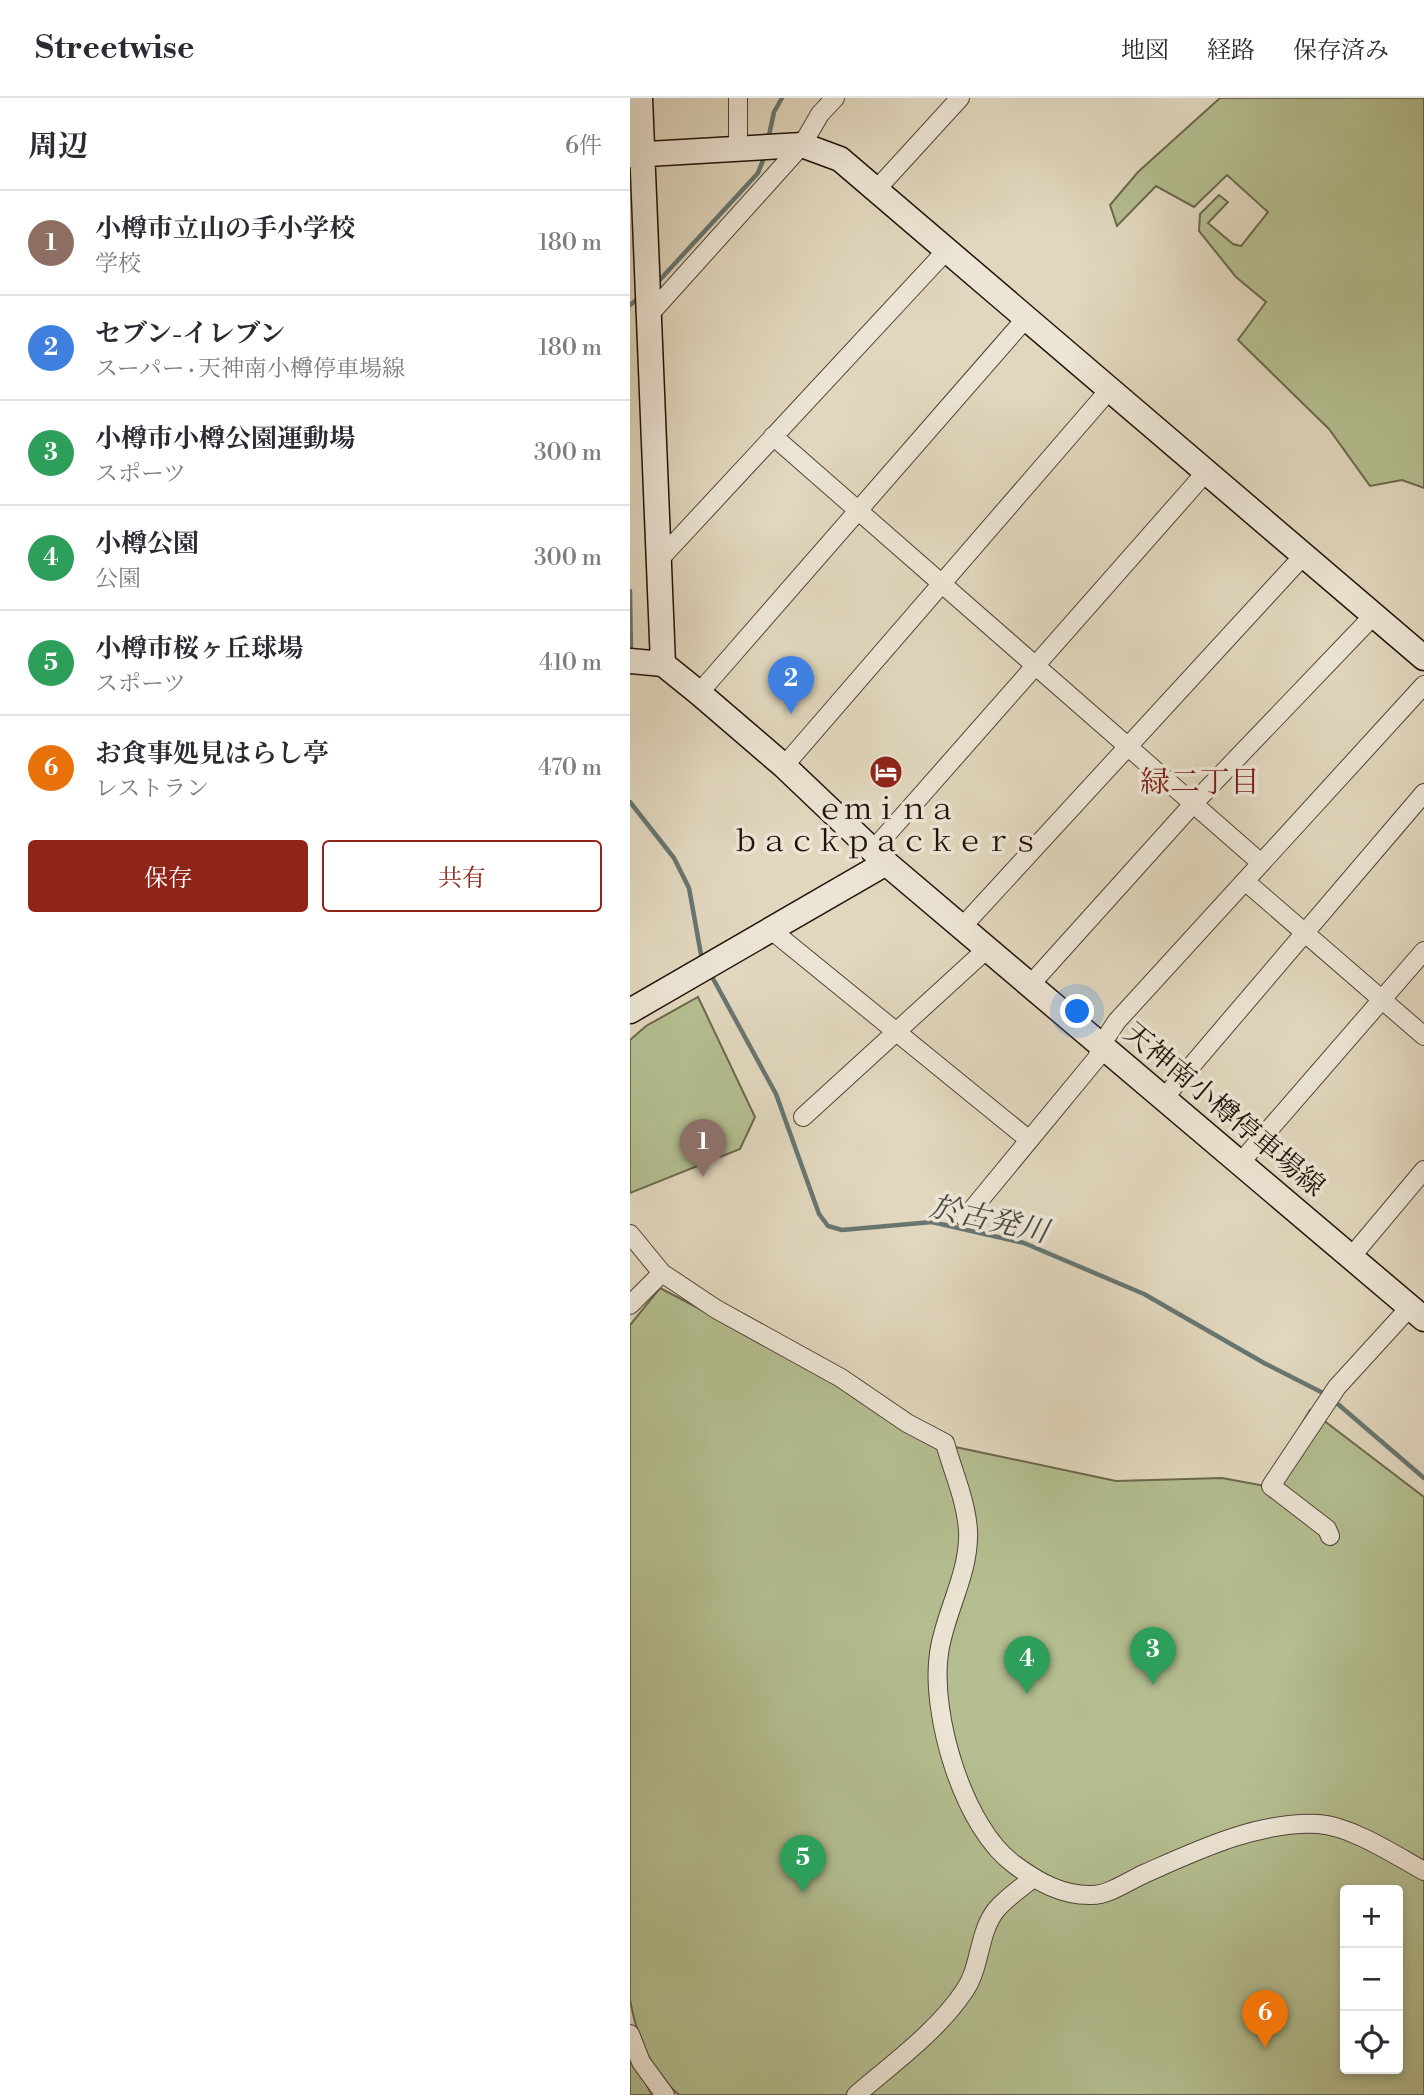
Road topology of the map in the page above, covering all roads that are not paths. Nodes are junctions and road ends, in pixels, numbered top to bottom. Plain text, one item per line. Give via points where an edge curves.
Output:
1 (640, 98) edge
2 (738, 98) edge
3 (835, 98) edge
4 (960, 98) edge
5 (794, 146) junction
6 (750, 150) junction
7 (636, 154) edge
8 (875, 191) junction
9 (945, 252) junction
10 (649, 309) junction
11 (1027, 317) junction
12 (1110, 389) junction
13 (772, 436) junction
14 (1206, 471) junction
15 (856, 512) junction
16 (1304, 555) junction
17 (657, 562) junction
18 (942, 586) junction
19 (1374, 615) junction
20 (1424, 658) edge
21 (646, 663) edge
22 (1032, 666) junction
23 (1424, 685) edge
24 (699, 693) junction
25 (1126, 746) junction
26 (784, 766) junction
27 (1424, 793) edge
28 (1194, 803) junction
29 (880, 856) junction
30 (1261, 863) junction
31 (1245, 881) junction
32 (962, 928) junction
33 (770, 929) junction
34 (1305, 933) junction
35 (988, 948) junction
36 (1424, 951) edge
37 (1030, 985) junction
38 (1382, 1000) junction
39 (630, 1011) edge
40 (896, 1029) junction
41 (1424, 1037) edge
42 (1101, 1045) junction
43 (1164, 1098) junction
44 (803, 1116) dead end
45 (1028, 1139) junction
46 (1240, 1163) junction
47 (1424, 1170) edge
48 (965, 1218) dead end
49 (630, 1234) edge
50 (1351, 1257) junction
51 (662, 1273) junction
52 (630, 1305) edge
53 (1417, 1313) edge
54 (1330, 1536) dead end
55 (1424, 1871) edge
56 (1033, 1878) junction
57 (630, 2034) edge
58 (665, 2095) edge
59 (856, 2095) edge

1 - 7 main road
2 - 6 street
3 - 5 street
4 - 8 street
5 - 6 main road
5 - 8 main road via 840,159
5 - 10 street
6 - 7 main road
7 - 10 main road
8 - 9 main road
9 - 11 main road
9 - 13 street
10 - 17 main road
11 - 12 main road
11 - 15 street
12 - 14 main road
12 - 18 street
13 - 15 street
13 - 17 street
14 - 16 main road
14 - 22 street
15 - 18 street
15 - 24 street
16 - 19 main road
16 - 25 street
17 - 21 main road
18 - 22 street
18 - 26 street
19 - 20 main road
19 - 28 street
21 - 24 main road, 天神南小樽停車場線
22 - 25 street
22 - 29 street
23 - 30 street
24 - 26 main road, 天神南小樽停車場線
25 - 28 street
25 - 32 street
26 - 29 main road, 天神南小樽停車場線
27 - 34 street
28 - 30 street
28 - 37 street
29 - 32 main road, 天神南小樽停車場線
29 - 33 main road
30 - 31 street
31 - 34 street
31 - 42 street via 1117,1021
32 - 35 main road, 天神南小樽停車場線
33 - 39 main road
33 - 40 street
34 - 38 street
34 - 43 street
35 - 37 main road, 天神南小樽停車場線
35 - 40 street
36 - 38 street
37 - 42 main road, 天神南小樽停車場線
38 - 41 street
38 - 46 street
40 - 44 street
40 - 45 street
42 - 43 main road, 天神南小樽停車場線
42 - 45 street via 1097,1058
43 - 46 main road, 天神南小樽停車場線
45 - 48 street
46 - 50 main road, 天神南小樽停車場線
47 - 50 street
49 - 51 street
50 - 53 main road, 天神南小樽停車場線
51 - 52 street
51 - 56 street via 945,1443 968,1530 965,1569 938,1654 940,1700 952,1763 976,1822 999,1854
53 - 54 street via 1337,1387 1270,1486
55 - 56 street via 1367,1840 1320,1824 1280,1826 1203,1848 1096,1895 1066,1894
56 - 59 street via 996,1911 964,1992 936,2024
57 - 58 street via 641,2062

